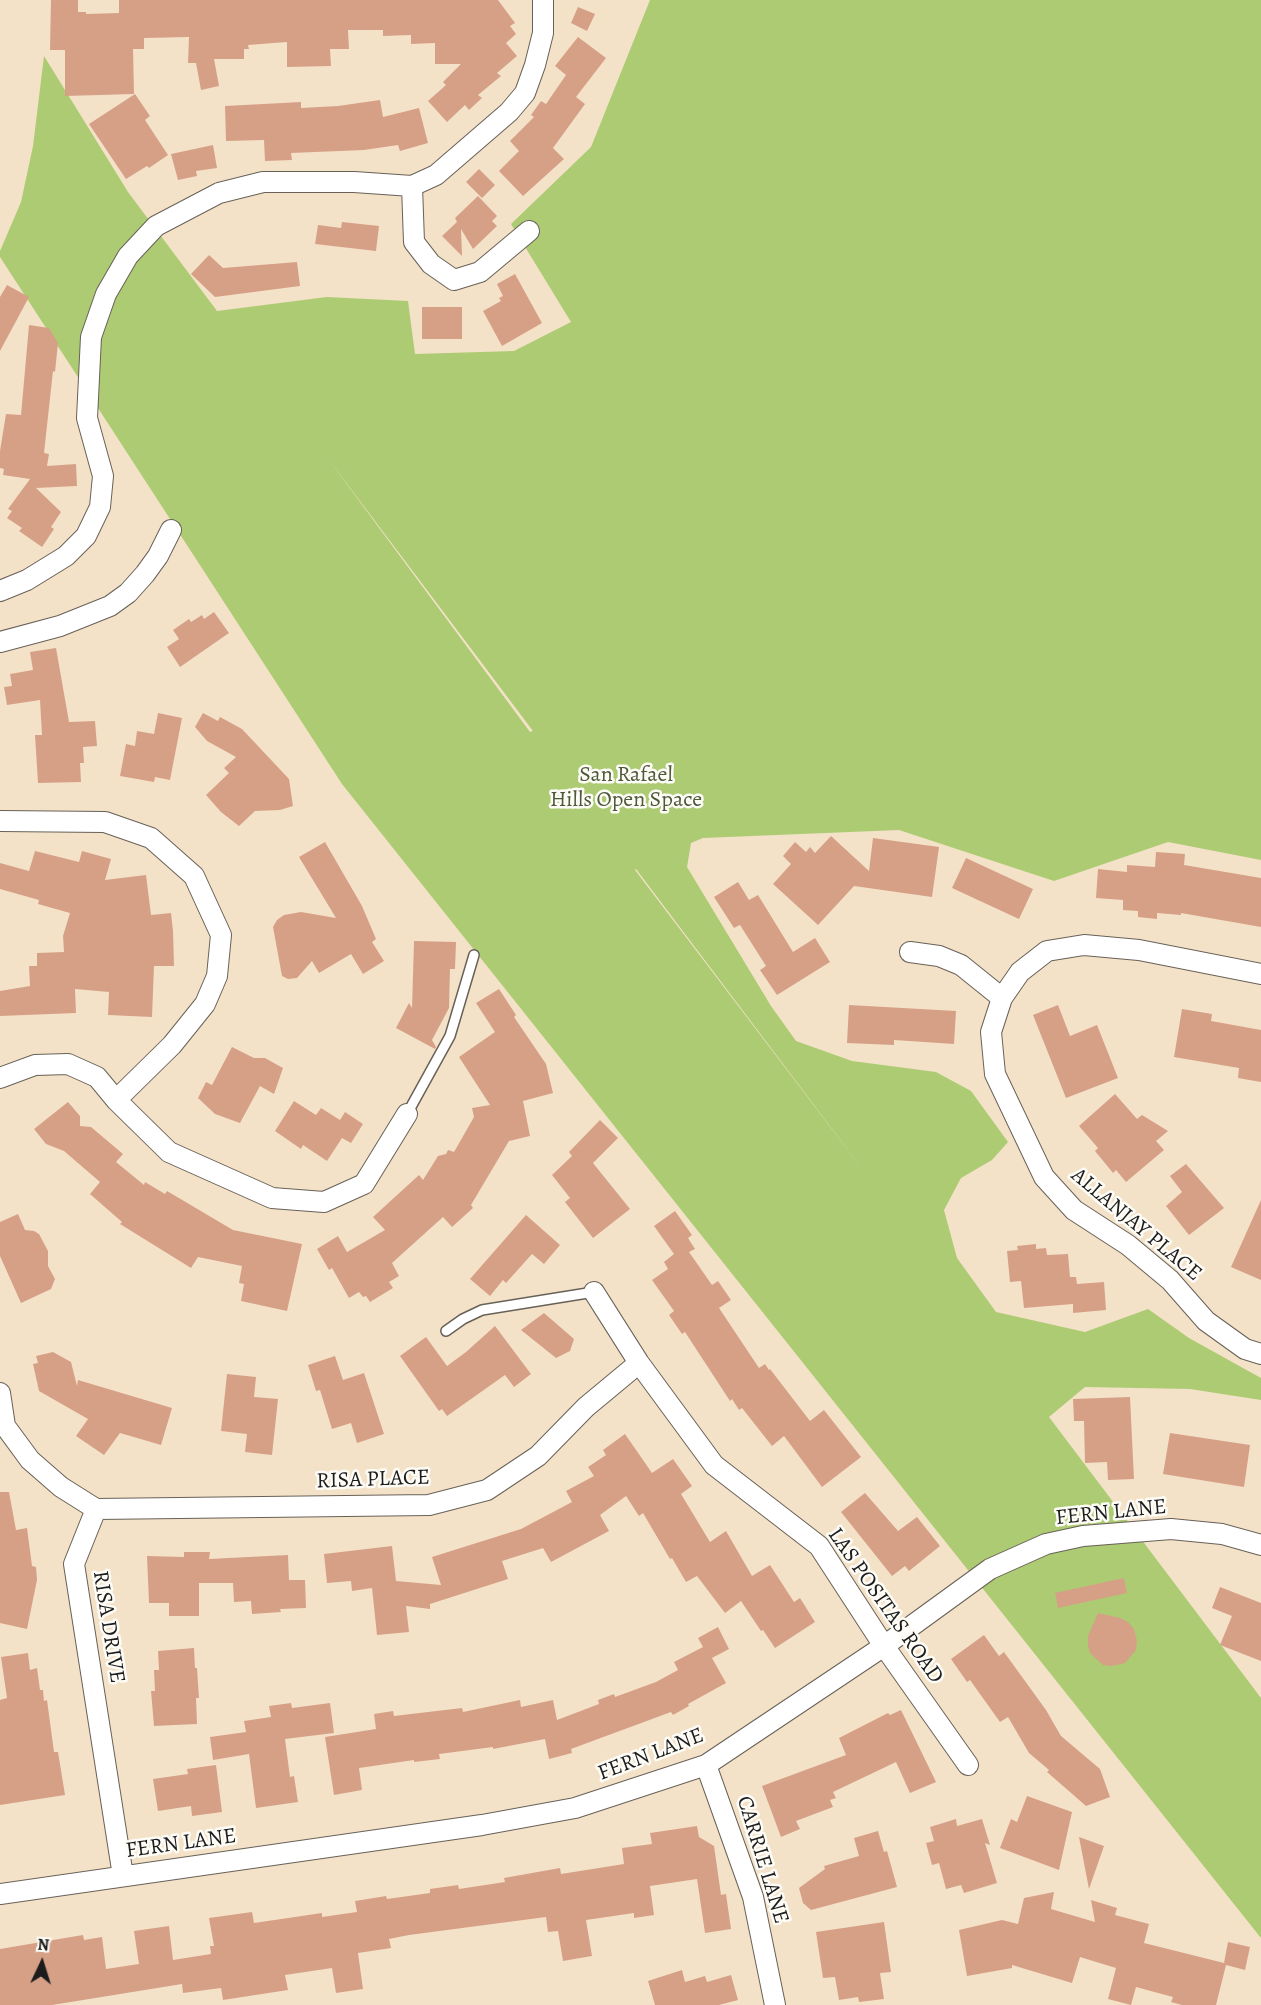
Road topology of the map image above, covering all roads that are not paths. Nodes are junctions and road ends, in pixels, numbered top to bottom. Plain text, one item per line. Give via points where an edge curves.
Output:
1 (543, 0) edge
2 (412, 186) junction
3 (529, 231) dead end
4 (171, 530) dead end
5 (0, 591) edge
6 (0, 642) edge
7 (0, 821) edge
8 (910, 952) dead end
9 (474, 956) dead end
10 (1261, 974) edge
11 (1002, 998) junction
12 (0, 1078) edge
13 (116, 1100) junction
14 (407, 1113) joint
15 (594, 1292) joint
16 (446, 1331) dead end
17 (1261, 1354) edge
18 (639, 1363) junction
19 (0, 1393) edge
20 (96, 1509) junction
21 (1261, 1545) edge
22 (884, 1646) junction
23 (706, 1765) junction
24 (968, 1765) dead end
25 (123, 1876) junction
26 (0, 1894) edge
27 (775, 2005) edge

1 - 2 street via 543,33 525,93 510,112 436,175
2 - 3 street via 414,242 431,264 454,280 480,272
2 - 5 street via 263,182 219,193 156,226 128,256 106,294 91,337 87,418 103,476 100,507 86,536 66,556
4 - 6 street via 145,574 110,606 60,626
7 - 13 street via 105,822 151,838 194,876 221,935 217,976 205,1004 172,1045
8 - 11 street via 939,956 961,965
9 - 14 lane via 450,1036
10 - 11 street, ALLANJAY PLACE via 1139,950 1084,945 1047,951 1020,972
11 - 17 street, ALLANJAY PLACE via 991,1032 995,1074 1044,1177 1074,1210 1128,1245 1170,1280 1206,1321 1245,1348
12 - 13 street via 35,1065 68,1064 97,1077
13 - 14 street via 169,1152 272,1198 324,1202 364,1184
15 - 16 lane via 482,1310
15 - 18 street, LAS POSITAS ROAD
18 - 20 street, RISA PLACE via 586,1407 538,1456 487,1490 429,1505
18 - 22 street, LAS POSITAS ROAD via 714,1465 819,1546
19 - 20 street via 5,1426 30,1460 61,1487
20 - 25 street, RISA DRIVE via 74,1564
21 - 22 street, FERN LANE via 1222,1534 1171,1529 1083,1536 1046,1544 990,1569
22 - 23 street, FERN LANE
22 - 24 street, LAS POSITAS ROAD
23 - 25 street, FERN LANE via 575,1808
23 - 27 street, CARRIE LANE via 753,1897
25 - 26 street, FERN LANE

